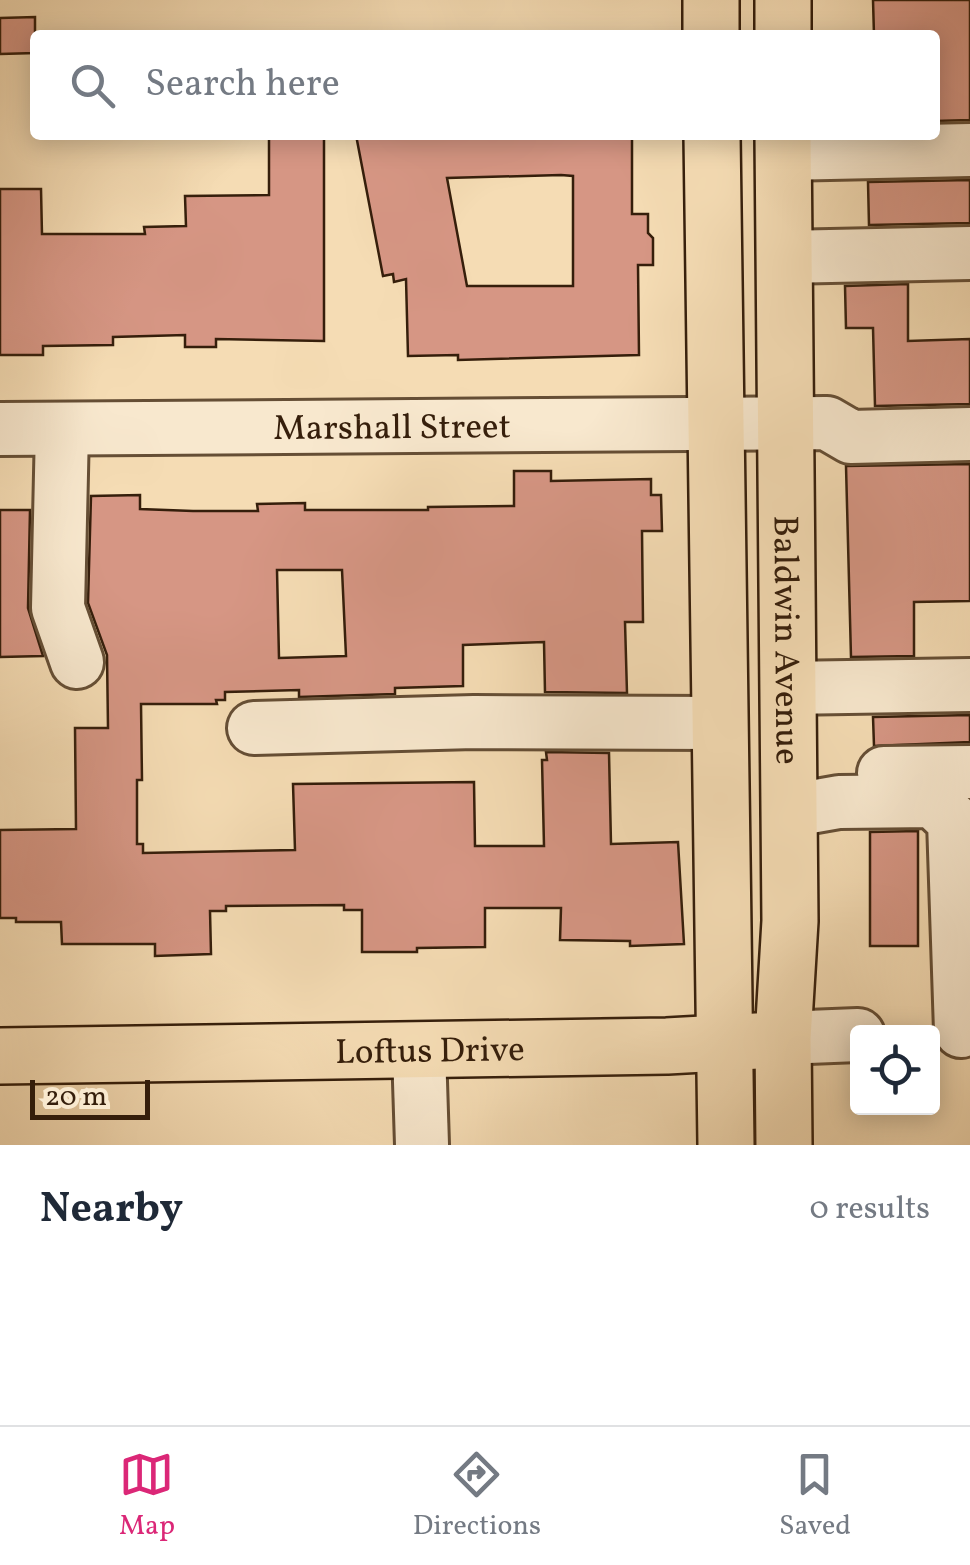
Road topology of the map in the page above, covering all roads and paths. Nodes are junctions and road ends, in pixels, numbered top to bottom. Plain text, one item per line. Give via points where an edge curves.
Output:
1 (710, 0) edge
2 (783, 0) edge
3 (711, 30) edge
4 (783, 30) edge
5 (712, 140) edge
6 (784, 145) edge
7 (970, 150) edge
8 (970, 253) edge
9 (784, 257) junction
10 (970, 414) edge
11 (714, 423) junction
12 (806, 423) junction
13 (0, 429) edge
14 (62, 429) junction
15 (970, 434) edge
16 (77, 662) dead end
17 (970, 685) edge
18 (787, 688) junction
19 (718, 723) junction
20 (254, 728) dead end
21 (788, 793) junction
22 (963, 799) edge
23 (950, 1031) edge
24 (850, 1035) edge
25 (784, 1038) junction
26 (722, 1044) junction
27 (419, 1050) junction
28 (0, 1056) edge
29 (422, 1145) edge
30 (726, 1145) edge
31 (784, 1145) edge

1 - 3 main road
2 - 4 main road
5 - 11 main road, Baldwin Avenue
6 - 7 street
6 - 9 main road, Baldwin Avenue
8 - 9 street
9 - 12 main road, Baldwin Avenue
10 - 12 street
11 - 12 street, Marshall Street
11 - 14 street, Marshall Street
11 - 19 main road, Baldwin Avenue
12 - 15 street via 850,437
12 - 18 main road, Baldwin Avenue
13 - 14 street, Marshall Street
14 - 16 street via 58,608
17 - 18 street
18 - 21 main road, Baldwin Avenue
19 - 20 street
19 - 26 main road, Baldwin Avenue
21 - 22 street via 840,802
21 - 25 main road, Baldwin Avenue
22 - 23 street via 954,821
24 - 25 street, Loftus Drive
25 - 26 main road, Loftus Drive
25 - 31 main road, Baldwin Avenue
26 - 27 main road, Loftus Drive
26 - 30 main road, Baldwin Avenue
27 - 28 main road, Loftus Drive
27 - 29 street

